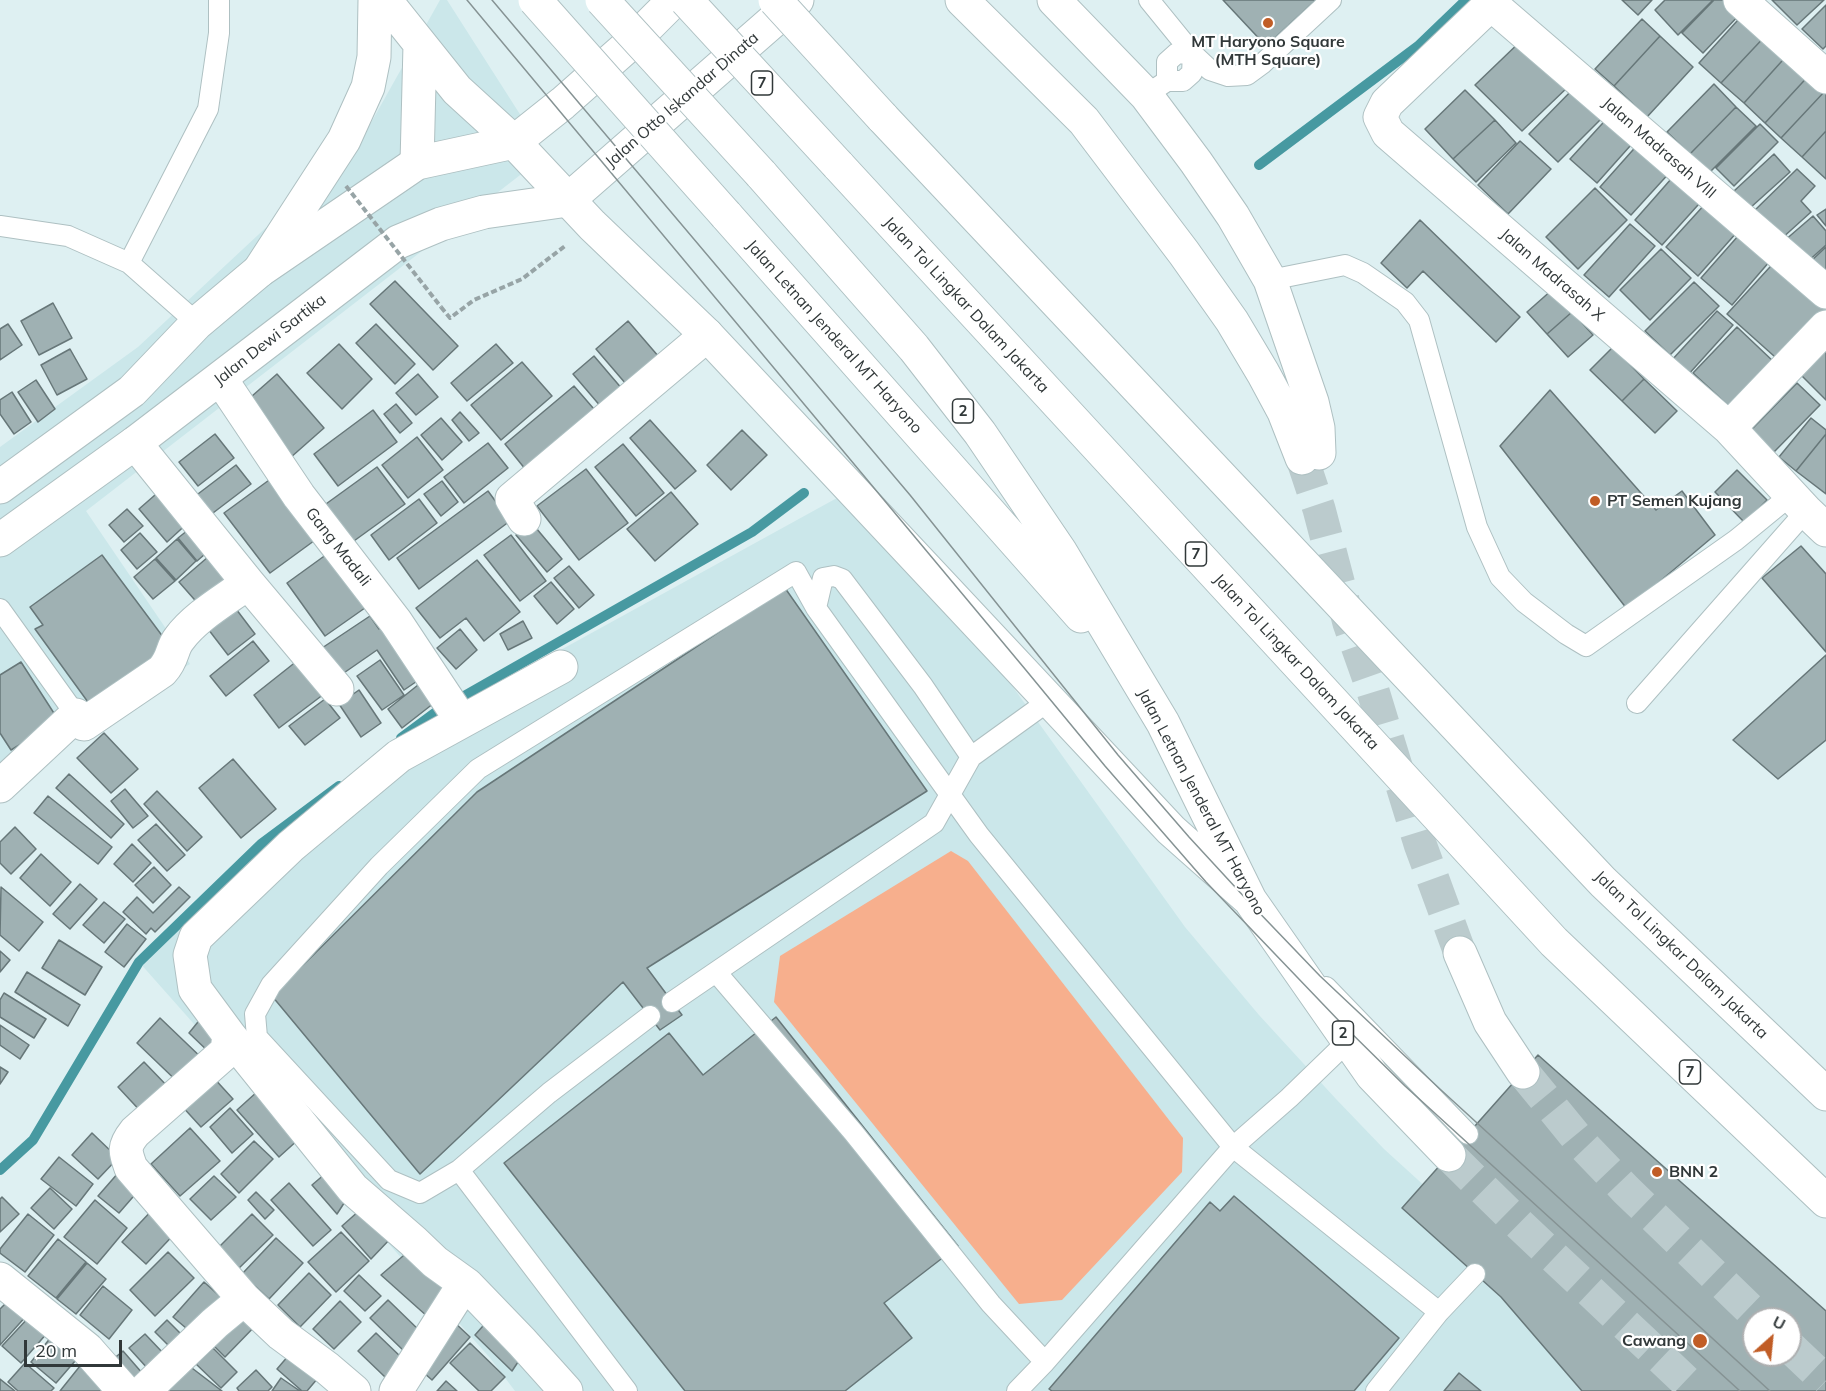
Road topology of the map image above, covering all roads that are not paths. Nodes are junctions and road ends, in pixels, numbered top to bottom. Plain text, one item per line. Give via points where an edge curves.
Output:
1 (219, 0) edge
2 (375, 0) edge
3 (385, 0) edge
4 (535, 0) edge
5 (602, 0) edge
6 (674, 0) edge
7 (686, 0) edge
8 (775, 0) edge
9 (797, 0) edge
10 (1054, 0) edge
11 (1149, 0) edge
12 (1331, 0) edge
13 (1740, 0) edge
14 (1493, 2) edge
15 (969, 6) edge
16 (420, 45) junction
17 (1193, 54) junction
18 (1826, 77) edge
19 (1156, 88) junction
20 (514, 142) junction
21 (417, 163) junction
22 (568, 200) junction
23 (0, 226) edge
24 (129, 263) junction
25 (258, 271) junction
26 (1270, 280) junction
27 (1826, 292) edge
28 (197, 323) junction
29 (1826, 327) edge
30 (706, 335) junction
31 (223, 377) junction
32 (1729, 428) junction
33 (135, 443) junction
34 (0, 486) edge
35 (1808, 512) edge
36 (524, 519) dead end
37 (0, 540) edge
38 (248, 583) junction
39 (816, 608) junction
40 (0, 609) edge
41 (561, 667) dead end
42 (1132, 673) junction
43 (337, 689) dead end
44 (1050, 700) junction
45 (1637, 703) dead end
46 (453, 707) dead end
47 (76, 715) junction
48 (971, 757) junction
49 (0, 786) edge
50 (949, 795) junction
51 (1250, 900) junction
52 (1460, 953) tunnel mouth
53 (716, 972) junction
54 (672, 1002) dead end
55 (650, 1016) dead end
56 (229, 1035) junction
57 (1348, 1041) junction
58 (1518, 1078) tunnel mouth
59 (1826, 1094) edge
60 (1459, 1145) joint
61 (1233, 1147) junction
62 (459, 1170) junction
63 (1826, 1202) edge
64 (1475, 1274) dead end
65 (0, 1279) edge
66 (467, 1285) junction
67 (244, 1299) junction
68 (1439, 1312) junction
69 (1045, 1362) junction
70 (124, 1391) edge
71 (144, 1391) edge
72 (354, 1391) edge
73 (396, 1391) edge
74 (566, 1391) edge
75 (627, 1391) edge
76 (1017, 1391) edge
77 (1376, 1391) edge

1 - 24 lane via 219,33 208,109
2 - 25 main road via 374,57 368,87 344,140
3 - 16 main road
4 - 42 main road, Jalan Letnan Jenderal MT Haryono / 2, bridge
5 - 42 main road, Jalan Letnan Jenderal MT Haryono / 2, bridge via 914,348 980,433 1060,550
6 - 20 main road via 632,42
7 - 63 main road, Jalan Tol Lingkar Dalam Jakarta / 7, bridge via 1554,942
8 - 59 main road, Jalan Tol Lingkar Dalam Jakarta, bridge via 1603,882
9 - 22 main road, Jalan Otto Iskandar Dinata
10 - 19 main road
11 - 17 lane
12 - 17 lane via 1247,75 1228,76 1210,70
13 - 18 main road
14 - 27 main road, Jalan Madrasah VIII
14 - 32 main road, Jalan Madrasah X via 1387,103 1380,117 1388,133
15 - 26 main road via 1084,121 1232,321 1311,455 1318,428 1312,402
16 - 20 main road via 457,90
16 - 21 main road
17 - 19 lane via 1177,53 1167,62
19 - 26 main road
20 - 21 main road
20 - 22 main road
21 - 25 main road
22 - 30 main road
22 - 31 main road, Jalan Dewi Sartika via 484,212 398,242
23 - 24 lane via 68,236
24 - 28 lane
25 - 28 main road
26 - 35 lane via 1345,265 1405,302 1419,320 1477,527 1500,577 1524,602 1586,646 1736,540
28 - 34 main road via 132,391
29 - 32 main road
30 - 36 main road via 512,499
30 - 44 main road
31 - 33 main road, Jalan Dewi Sartika
31 - 46 main road, Gang Madali via 299,496 386,608
32 - 35 main road, Jalan Madrasah X
33 - 37 main road, Jalan Dewi Sartika
33 - 38 main road
35 - 45 lane
38 - 43 main road
38 - 47 main road via 178,639 170,663 162,671 84,724
39 - 48 lane via 823,579 843,579
39 - 50 lane
39 - 62 lane via 796,572 478,769 379,866 270,985 255,1014 257,1037 389,1180 420,1193
40 - 47 lane
41 - 56 main road via 399,756 291,846 196,937 190,955 195,989
42 - 51 main road, Jalan Letnan Jenderal MT Haryono / 2 via 1163,723
44 - 48 lane
44 - 51 main road via 1171,830
47 - 49 main road
48 - 50 lane
50 - 53 lane via 934,823
50 - 61 lane
51 - 57 main road, Jalan Letnan Jenderal MT Haryono / 2
51 - 60 lane
52 - 58 main road
53 - 54 lane
53 - 69 lane via 854,1132 991,1304
55 - 62 lane via 549,1093
56 - 66 main road via 353,1189 435,1263
56 - 67 main road via 227,1051 135,1132 128,1141 126,1154 131,1168
57 - 60 main road, Jalan Letnan Jenderal MT Haryono / 2 via 1372,1075
57 - 61 lane
61 - 68 lane
61 - 69 lane
62 - 75 lane
64 - 68 lane
65 - 70 main road via 87,1349
66 - 73 main road
66 - 74 main road
67 - 71 main road
67 - 72 main road via 281,1334
68 - 77 lane
69 - 76 lane

